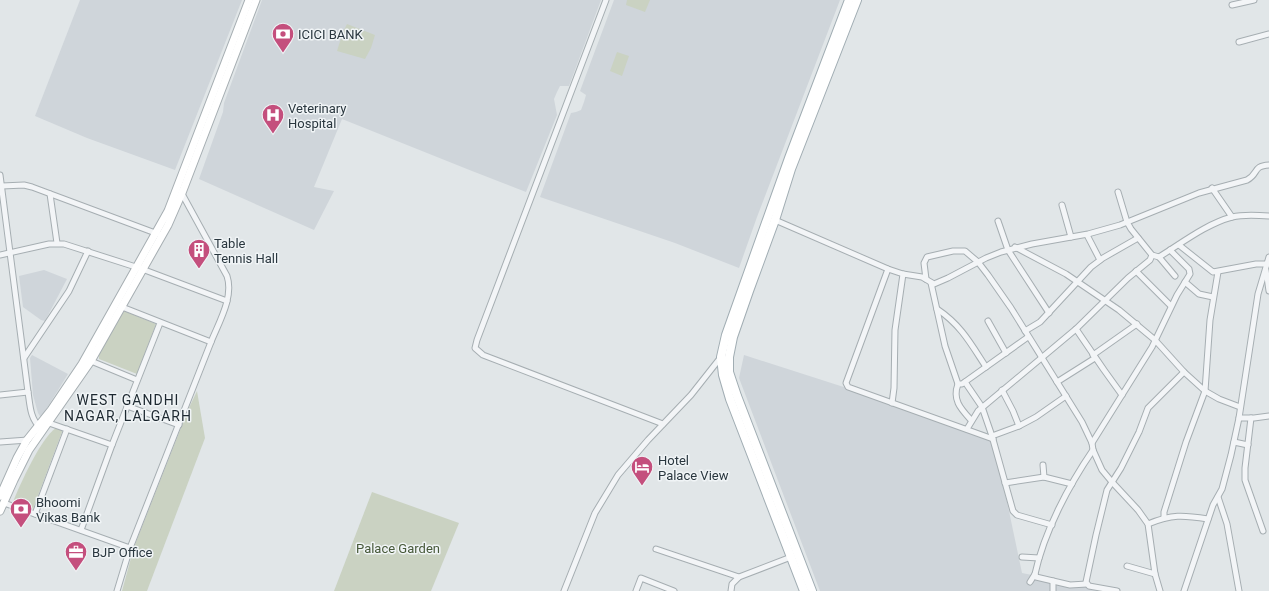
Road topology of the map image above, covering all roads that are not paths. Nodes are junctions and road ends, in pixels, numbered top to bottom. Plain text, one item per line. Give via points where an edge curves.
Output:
1 (249, 0) edge
2 (256, 0) edge
3 (606, 0) edge
4 (849, 0) edge
5 (857, 0) edge
6 (1254, 0) edge
7 (1232, 5) dead end
8 (1269, 34) edge
9 (1239, 42) dead end
10 (1269, 165) edge
11 (0, 175) edge
12 (2, 186) junction
13 (178, 186) junction
14 (1212, 188) junction
15 (1118, 192) dead end
16 (182, 193) junction
17 (50, 194) junction
18 (1062, 205) dead end
19 (2, 211) edge
20 (1269, 216) edge
21 (1232, 217) junction
22 (775, 220) junction
23 (998, 221) dead end
24 (1127, 222) junction
25 (159, 235) junction
26 (1087, 235) junction
27 (1071, 238) junction
28 (1138, 238) junction
29 (57, 243) junction
30 (1179, 245) junction
31 (1015, 247) junction
32 (1008, 250) junction
33 (1170, 250) junction
34 (88, 251) junction
35 (10, 253) junction
36 (0, 255) edge
37 (1152, 256) junction
38 (1159, 257) junction
39 (1269, 257) edge
40 (1100, 260) junction
41 (978, 262) junction
42 (1268, 264) junction
43 (140, 268) junction
44 (888, 269) junction
45 (1266, 270) junction
46 (1136, 271) junction
47 (1218, 272) junction
48 (903, 274) junction
49 (1175, 276) dead end
50 (926, 279) junction
51 (1078, 282) junction
52 (1185, 282) junction
53 (931, 283) junction
54 (1269, 291) edge
55 (1213, 297) junction
56 (1104, 300) junction
57 (227, 301) junction
58 (1171, 306) junction
59 (122, 307) junction
60 (937, 309) junction
61 (1049, 313) junction
62 (988, 321) dead end
63 (160, 323) junction
64 (1137, 324) junction
65 (1076, 329) junction
66 (1025, 331) junction
67 (1028, 337) junction
68 (1155, 340) junction
69 (211, 342) junction
70 (1006, 353) junction
71 (1094, 357) junction
72 (24, 358) junction
73 (720, 358) junction
74 (1041, 358) junction
75 (91, 361) junction
76 (986, 367) junction
77 (1184, 372) junction
78 (137, 380) junction
79 (965, 382) junction
80 (1057, 382) junction
81 (958, 384) junction
82 (1002, 390) junction
83 (1205, 391) junction
84 (28, 392) junction
85 (0, 395) edge
86 (1122, 395) junction
87 (1066, 396) junction
88 (892, 403) junction
89 (127, 406) junction
90 (982, 407) junction
91 (1240, 407) junction
92 (1269, 416) edge
93 (1239, 418) junction
94 (1251, 418) junction
95 (971, 420) junction
96 (49, 423) junction
97 (663, 424) junction
98 (179, 425) junction
99 (1019, 426) junction
100 (40, 428) junction
101 (67, 429) junction
102 (967, 429) junction
103 (993, 438) junction
104 (37, 439) junction
105 (27, 440) junction
106 (0, 442) edge
107 (1234, 442) junction
108 (1092, 443) junction
109 (112, 445) junction
110 (1248, 445) junction
111 (1093, 450) junction
112 (1043, 465) dead end
113 (1044, 477) junction
114 (1112, 482) junction
115 (1005, 483) junction
116 (1072, 484) junction
117 (1218, 497) junction
118 (2, 500) edge
119 (0, 511) edge
120 (35, 514) junction
121 (1164, 518) junction
122 (1208, 519) junction
123 (1148, 524) junction
124 (1052, 525) junction
125 (81, 530) junction
126 (1263, 531) dead end
127 (130, 548) junction
128 (656, 549) dead end
129 (791, 557) junction
130 (1022, 557) dead end
131 (1040, 558) junction
132 (1127, 566) dead end
133 (1035, 574) junction
134 (1155, 574) junction
135 (739, 578) junction
136 (1053, 581) junction
137 (1030, 582) dead end
138 (732, 584) junction
139 (1087, 584) junction
140 (117, 591) edge
141 (564, 591) edge
142 (636, 591) edge
143 (674, 591) edge
144 (731, 591) edge
145 (735, 591) edge
146 (804, 591) edge
147 (812, 591) edge
148 (1053, 591) edge
149 (1118, 591) edge
150 (1160, 591) edge
151 (1184, 591) edge
152 (1239, 591) edge

1 - 13 street
2 - 16 street
3 - 97 street via 475,348 483,355
4 - 73 main road via 789,158
5 - 22 main road via 791,169
6 - 7 street
8 - 9 street
10 - 14 street via 1260,166 1252,178
11 - 12 street
12 - 17 street via 24,185
12 - 19 street
13 - 16 street
13 - 25 street
14 - 21 street
14 - 24 street
15 - 24 street
16 - 25 street
16 - 57 street via 227,276
17 - 25 street
17 - 29 street
18 - 27 street
19 - 35 street
20 - 21 street
21 - 30 street via 1208,227
22 - 44 street
22 - 147 main road via 733,337 729,372
23 - 32 street
24 - 26 street
24 - 28 street
25 - 43 street
26 - 27 street
26 - 40 street
27 - 31 street
28 - 37 street
28 - 40 street
29 - 34 street
29 - 35 street
30 - 33 street
30 - 47 street via 1210,271
31 - 32 street
31 - 51 street
32 - 41 street
32 - 61 street
33 - 38 street
33 - 52 street via 1190,269
34 - 43 street
34 - 72 street via 69,291
35 - 36 street
35 - 72 street
37 - 38 street
37 - 46 street
38 - 49 street
39 - 42 street
40 - 51 street
41 - 50 street via 965,251 952,251 927,257 924,263
41 - 53 street via 937,284
41 - 66 street
42 - 45 street
42 - 47 street
43 - 57 street
43 - 59 street
43 - 100 street
44 - 48 street
44 - 88 street via 846,383 850,389
45 - 54 street
45 - 91 street via 1258,294
46 - 56 street
46 - 58 street
47 - 55 street
48 - 50 street
48 - 88 street via 894,330
50 - 53 street
51 - 56 street
51 - 61 street
52 - 55 street via 1199,294
52 - 58 street
53 - 60 street
55 - 83 street
56 - 64 street
56 - 65 street
57 - 69 street
58 - 68 street
59 - 63 street
59 - 75 street
60 - 76 street via 953,320
60 - 81 street via 945,346
61 - 66 street
62 - 70 street
63 - 69 street
63 - 78 street
64 - 68 street
64 - 71 street
65 - 71 street
65 - 74 street
66 - 67 street
67 - 70 street
67 - 74 street
68 - 77 street
68 - 86 street
69 - 98 street
70 - 76 street
71 - 80 street
71 - 86 street
72 - 84 street
73 - 97 street
73 - 129 main road via 730,399
74 - 80 street
74 - 82 street
75 - 78 street
75 - 96 street
76 - 79 street
77 - 83 street
77 - 114 street via 1148,408 1139,432
78 - 89 street
79 - 81 street
79 - 90 street
80 - 87 street
81 - 95 street via 957,403
82 - 90 street
82 - 99 street
83 - 91 street
83 - 121 street via 1186,442
84 - 85 street
84 - 100 street via 33,417
86 - 108 street
87 - 99 street
87 - 108 street
88 - 102 street
89 - 98 street
89 - 109 street
90 - 95 street
90 - 103 street
91 - 93 street
92 - 94 street
93 - 94 street
93 - 107 street
94 - 110 street
95 - 102 street
96 - 100 street
96 - 101 street
97 - 141 street via 618,475 595,513
98 - 127 street
99 - 103 street
100 - 104 street
100 - 105 street
101 - 109 street
101 - 120 street
102 - 103 street
103 - 115 street
104 - 105 street
104 - 118 street via 22,461
105 - 106 street
105 - 118 street via 17,458
107 - 110 street
107 - 117 street
108 - 111 street
109 - 125 street
110 - 126 street via 1245,480
111 - 114 street via 1102,470
111 - 116 street
112 - 113 street
113 - 115 street
113 - 116 street
114 - 123 street
114 - 139 street via 1107,490 1097,528
115 - 124 street via 1015,514
116 - 124 street
117 - 122 street
117 - 152 street via 1227,524
118 - 119 street
118 - 120 street
120 - 125 street
121 - 122 street via 1182,515
121 - 123 street
122 - 151 street
123 - 134 street
124 - 131 street
125 - 127 street
127 - 140 street
128 - 135 street
129 - 135 street
129 - 146 main road
130 - 131 street
131 - 133 street
132 - 134 street
133 - 136 street
133 - 137 street
134 - 150 street
135 - 138 street
136 - 139 street via 1070,585
136 - 148 street
138 - 144 street
138 - 145 street
139 - 149 street
142 - 143 street via 641,578

